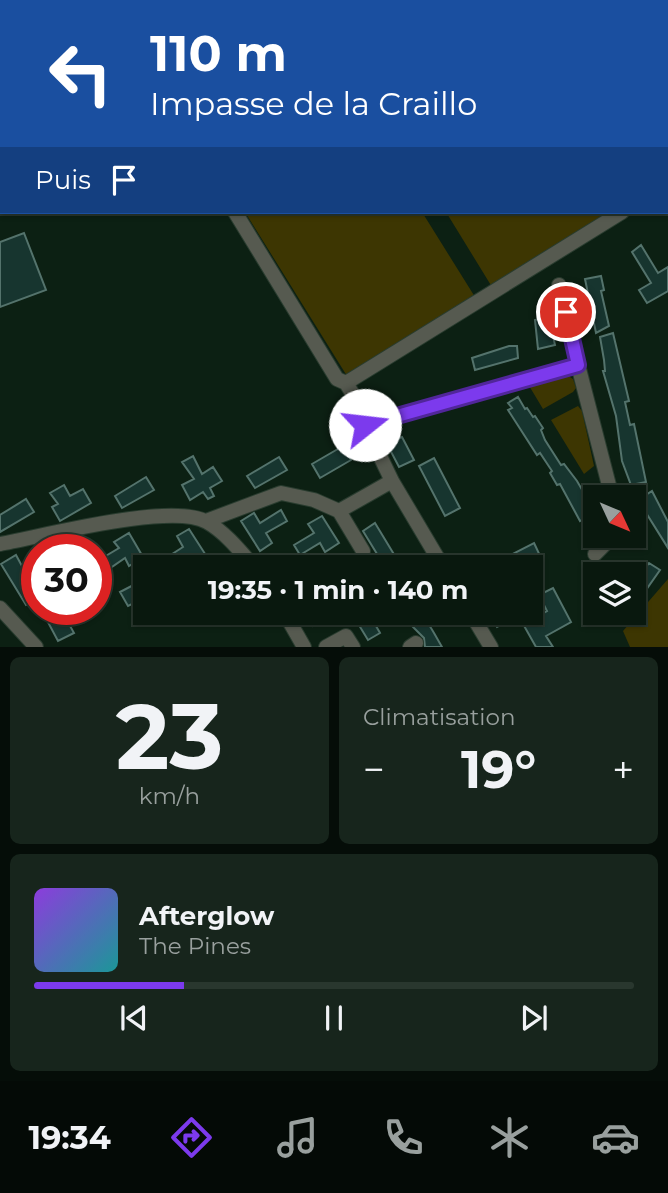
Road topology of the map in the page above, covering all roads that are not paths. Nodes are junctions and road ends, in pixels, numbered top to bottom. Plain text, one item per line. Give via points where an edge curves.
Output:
1 (236, 214) edge
2 (619, 214) edge
3 (559, 285) dead end
4 (578, 365) junction
5 (346, 383) junction
6 (372, 424) junction
7 (391, 481) junction
8 (609, 485) edge
9 (339, 511) junction
10 (206, 521) junction
11 (0, 544) edge
12 (601, 548) edge
13 (363, 551) dead end
14 (595, 554) dead end
15 (244, 555) edge
16 (436, 555) edge
17 (0, 608) edge
18 (291, 625) edge
19 (478, 625) edge
20 (36, 647) edge
21 (304, 647) edge
22 (326, 647) edge
23 (353, 647) edge
24 (491, 647) edge

1 - 5 street via 337,379
2 - 5 street
3 - 4 street
4 - 6 street
4 - 8 street
5 - 6 street
6 - 7 street via 365,425
7 - 9 street
7 - 16 street
9 - 10 street via 281,493
9 - 13 street
10 - 11 street via 162,514
10 - 15 street
12 - 14 street
17 - 20 street
18 - 21 street
19 - 24 street
22 - 23 street via 346,636

